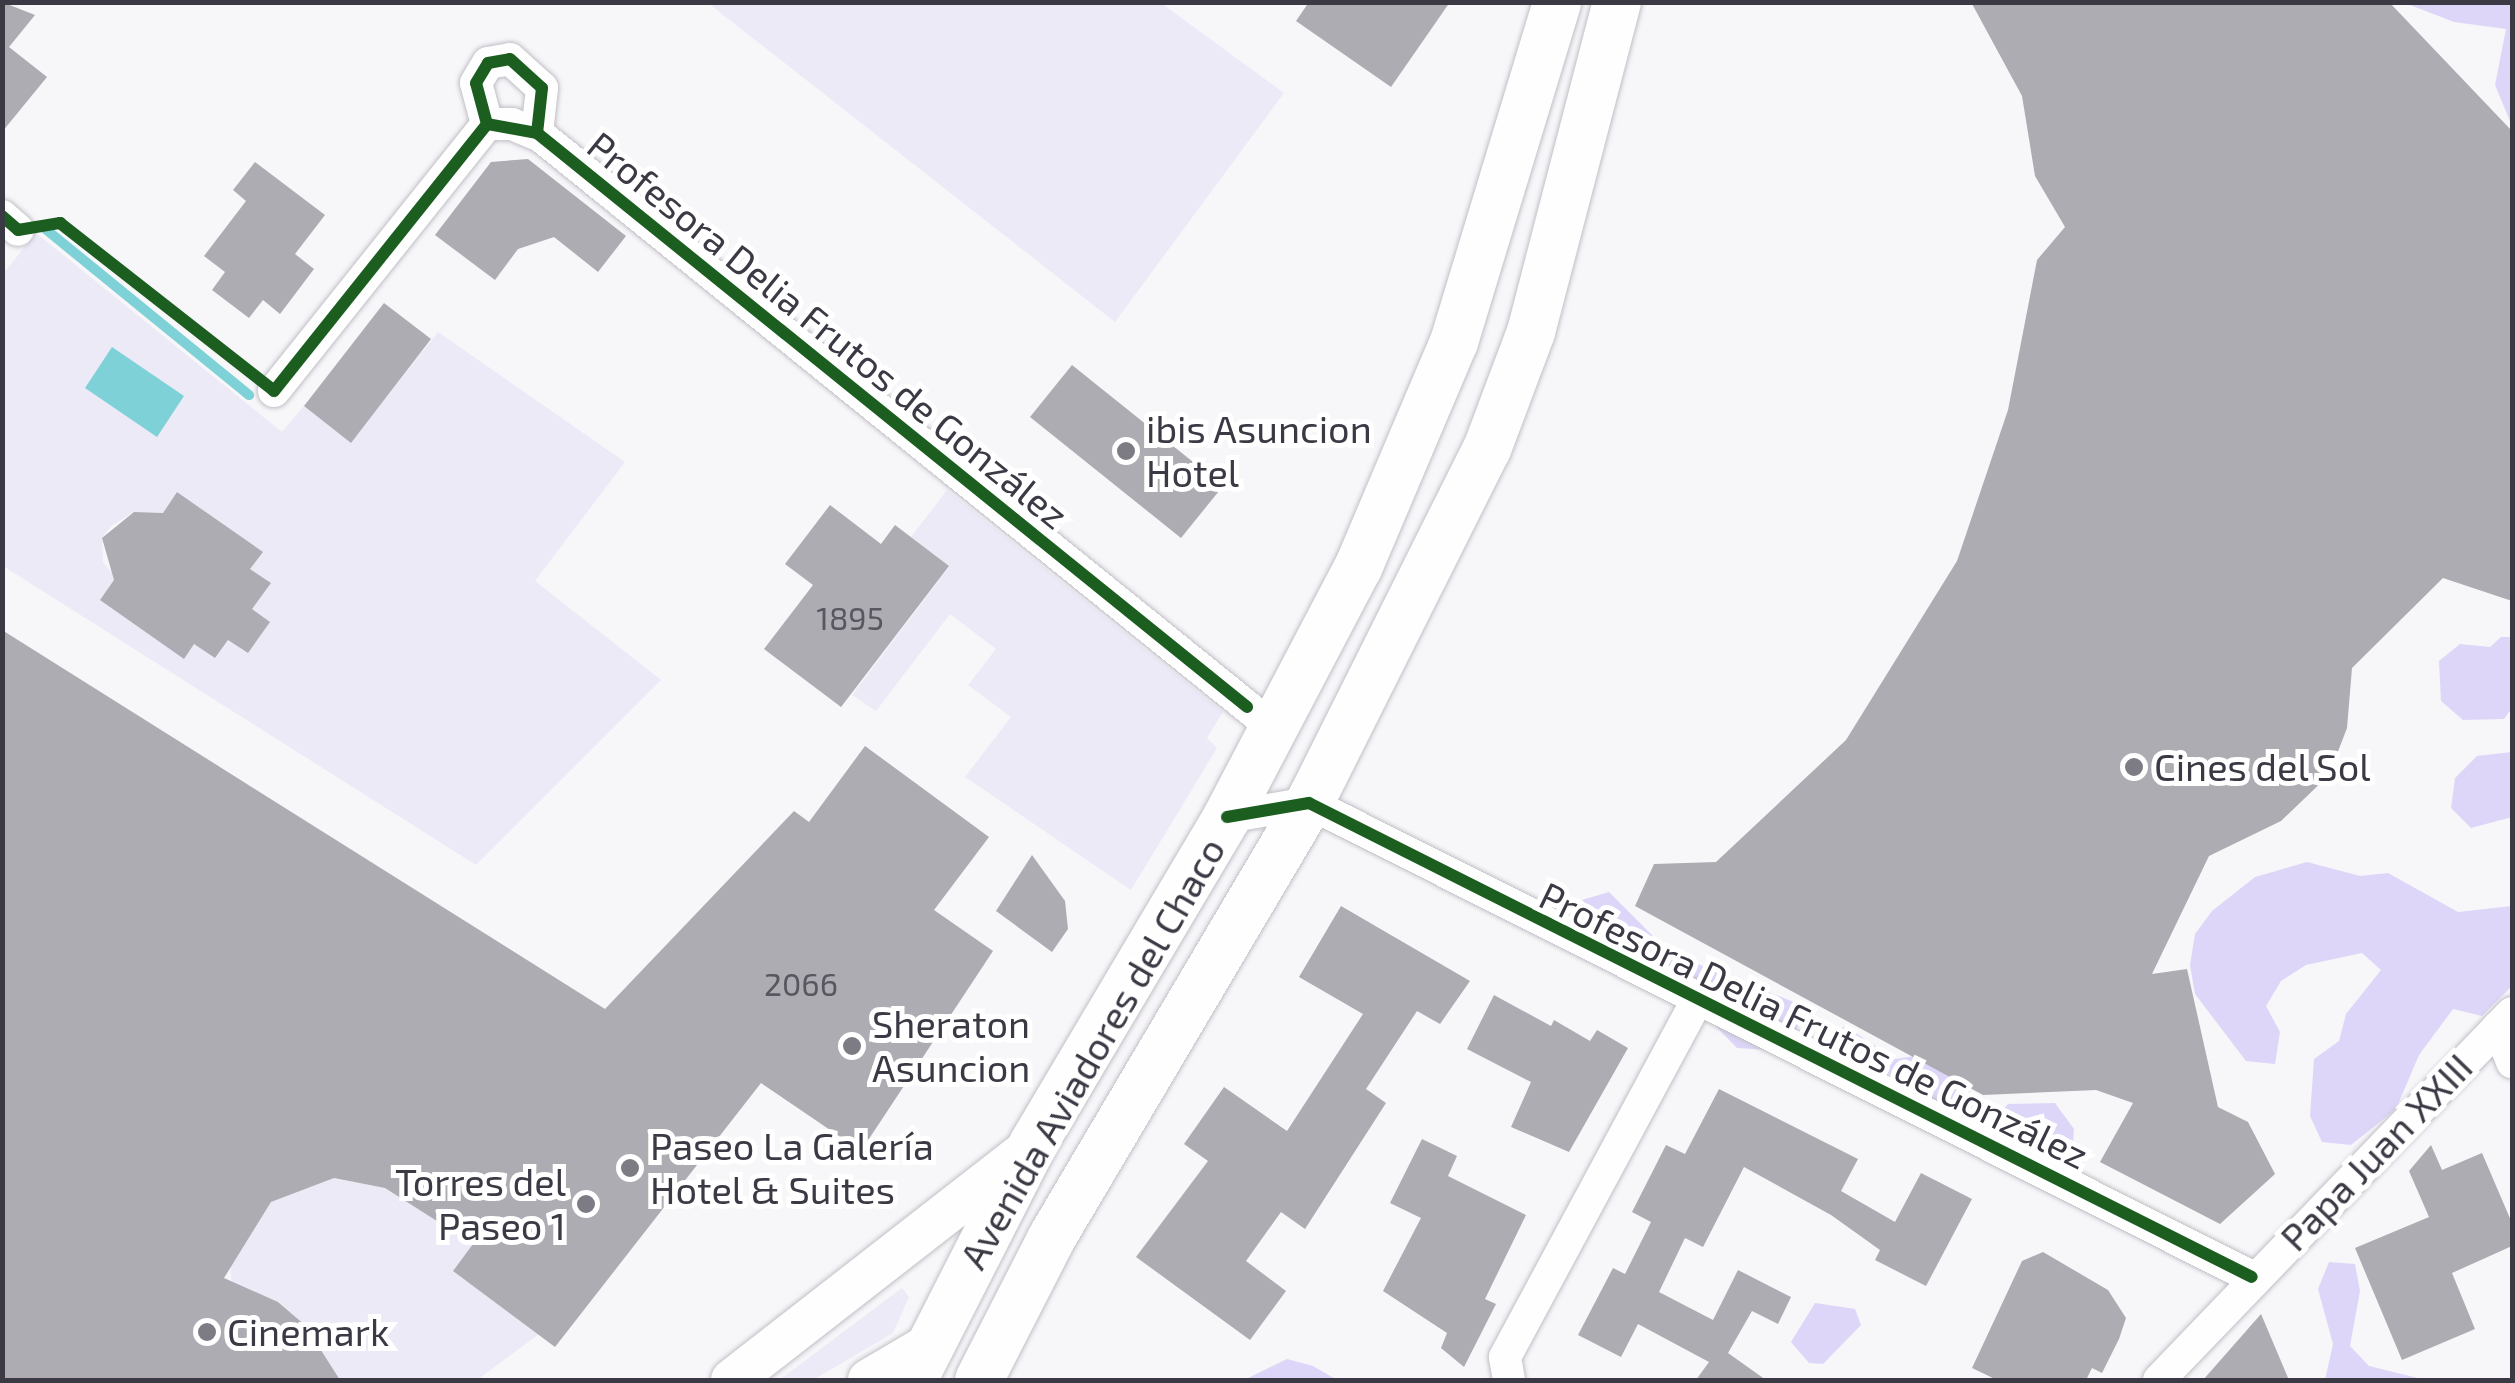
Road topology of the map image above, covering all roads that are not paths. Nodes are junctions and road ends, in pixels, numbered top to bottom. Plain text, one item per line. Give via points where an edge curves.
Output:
1 (1557, 2) edge
2 (1617, 2) edge
3 (1533, 85) junction
4 (487, 124) junction
5 (537, 133) junction
6 (1507, 390) junction
7 (274, 391) dead end
8 (1276, 730) junction
9 (1309, 803) junction
10 (1226, 817) junction
11 (1699, 996) junction
12 (2505, 1020) edge
13 (2512, 1062) edge
14 (1033, 1144) junction
15 (1051, 1239) junction
16 (2252, 1278) junction
17 (920, 1363) edge
18 (732, 1380) edge
19 (869, 1380) edge
20 (979, 1380) edge
21 (1509, 1380) edge
22 (2159, 1380) edge

1 - 3 highway, Avenida Aviadores del Chaco
2 - 6 highway, Avenida Aviadores del Chaco via 1583,156
3 - 6 highway via 1540,162 1496,304
3 - 8 highway, Avenida Aviadores del Chaco via 1437,389
4 - 5 street, Profesora Delia Frutos de González
4 - 5 street via 476,83 488,63 510,60 542,88
4 - 7 street
5 - 8 street, Profesora Delia Frutos de González
6 - 9 highway, Avenida Aviadores del Chaco via 1486,449
8 - 10 highway, Avenida Aviadores del Chaco
9 - 10 street
9 - 11 street, Profesora Delia Frutos de González
9 - 15 highway, Avenida Aviadores del Chaco
10 - 14 highway, Avenida Aviadores del Chaco
11 - 16 street, Profesora Delia Frutos de González
11 - 21 street via 1505,1356
12 - 13 street
12 - 16 street, Papa Juan XXIII
14 - 17 highway, Avenida Aviadores del Chaco
14 - 18 main road via 962,1208
15 - 17 highway
15 - 20 highway, Avenida Aviadores del Chaco
16 - 22 street, Papa Juan XXIII
17 - 19 main road

